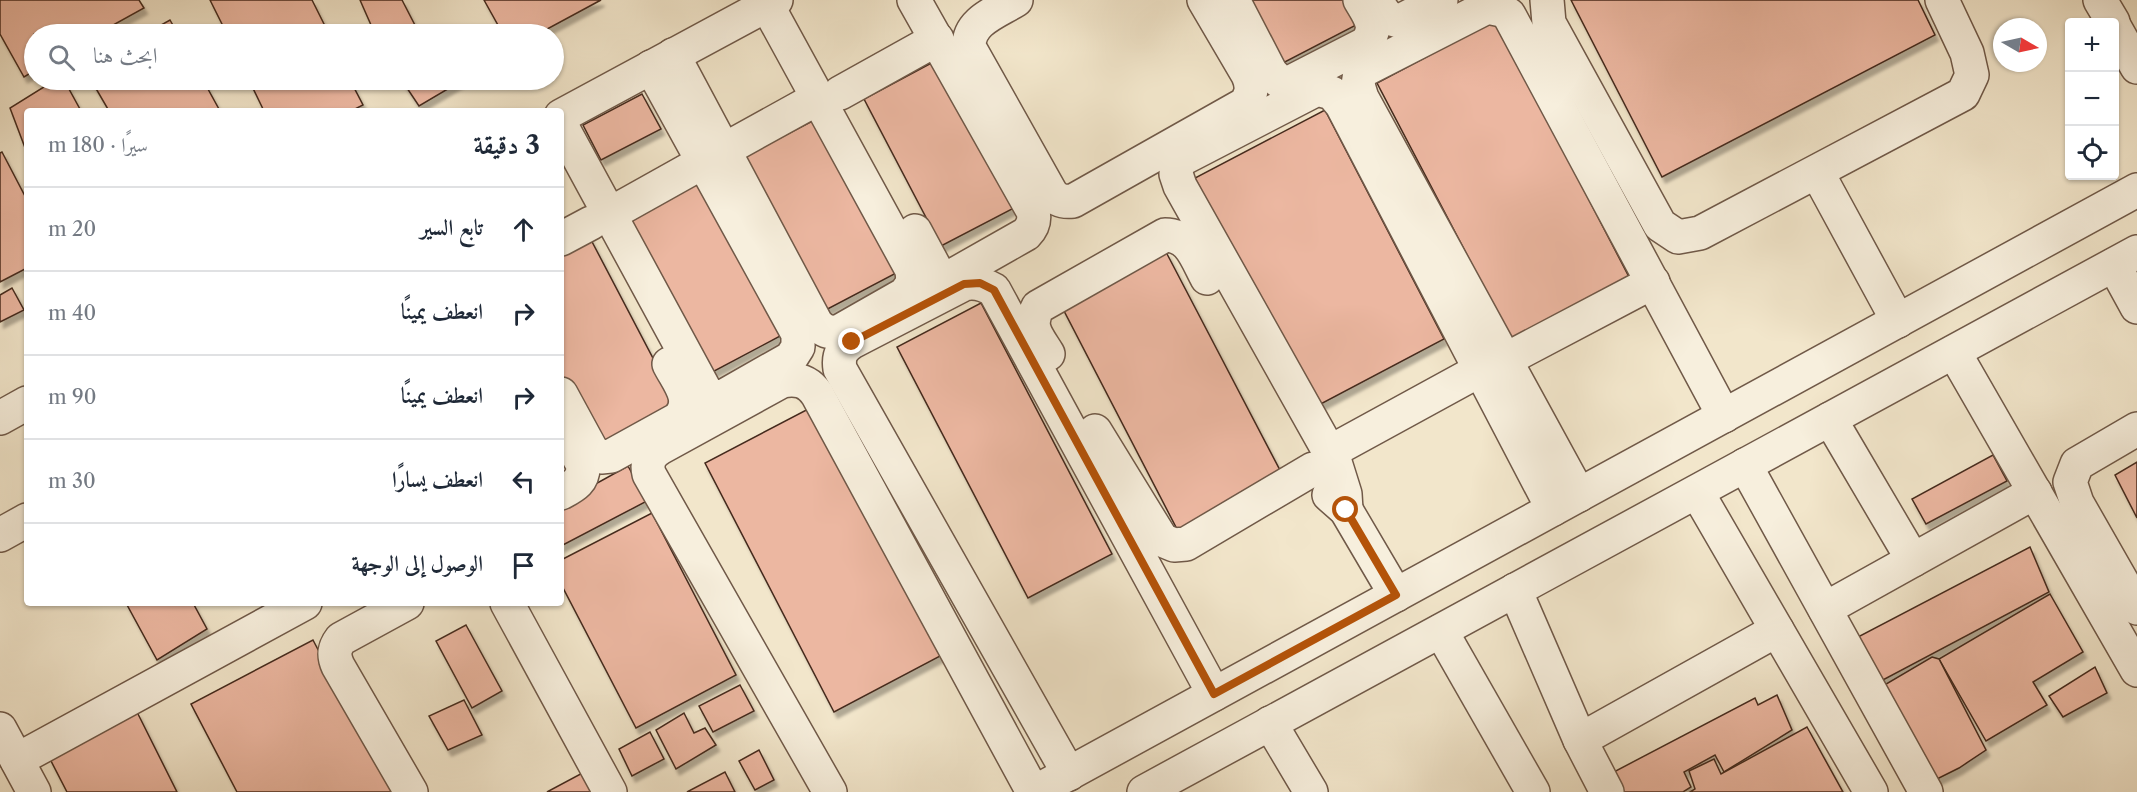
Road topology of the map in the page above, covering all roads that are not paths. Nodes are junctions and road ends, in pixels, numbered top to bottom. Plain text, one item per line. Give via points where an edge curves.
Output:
1 (914, 0) edge
2 (1016, 0) edge
3 (1204, 0) edge
4 (1233, 0) edge
5 (1360, 0) edge
6 (1376, 0) edge
7 (1441, 0) edge
8 (1547, 0) edge
9 (1942, 0) edge
10 (2100, 0) edge
11 (778, 2) edge
12 (2110, 18) edge
13 (2119, 33) edge
14 (937, 39) junction
15 (662, 61) junction
16 (2137, 67) edge
17 (829, 95) junction
18 (564, 114) edge
19 (564, 132) edge
20 (714, 156) junction
21 (564, 172) edge
22 (1817, 172) junction
23 (2137, 190) edge
24 (600, 218) junction
25 (564, 237) edge
26 (2126, 258) edge
27 (1653, 282) junction
28 (2137, 307) edge
29 (1898, 321) junction
30 (1954, 352) junction
31 (1493, 365) junction
32 (564, 400) edge
33 (24, 405) edge
34 (1724, 416) junction
35 (0, 418) edge
36 (1830, 419) junction
37 (2137, 429) edge
38 (564, 431) edge
39 (1322, 461) junction
40 (1745, 465) junction
41 (564, 491) edge
42 (1697, 492) junction
43 (2035, 492) junction
44 (1566, 502) junction
45 (24, 522) edge
46 (0, 535) edge
47 (1912, 560) junction
48 (1515, 590) junction
49 (1396, 595) junction
50 (299, 606) edge
51 (402, 606) edge
52 (509, 606) edge
53 (2137, 608) edge
54 (1825, 609) junction
55 (1778, 630) junction
56 (1441, 631) junction
57 (2137, 670) edge
58 (1214, 694) junction
59 (1270, 723) junction
60 (0, 729) edge
61 (1580, 740) junction
62 (17, 760) junction
63 (1069, 774) junction
64 (34, 792) edge
65 (411, 792) edge
66 (610, 792) edge
67 (830, 792) edge
68 (1034, 792) edge
69 (1144, 792) edge
70 (1311, 792) edge
71 (1533, 792) edge
72 (1607, 792) edge
73 (1871, 792) edge
74 (1926, 792) edge

1 - 14 street
2 - 3 street via 976,24 969,47 1051,193 1068,202 1249,99 1252,87 1248,75
4 - 5 street via 1271,73 1279,81 1289,83 1370,40 1372,21
6 - 7 street via 1388,18 1399,21
8 - 22 street via 1549,23 1660,225 1678,237 1700,232
9 - 22 street via 1967,53 1972,75 1963,94
10 - 12 street
11 - 15 street
11 - 17 street
13 - 16 street
14 - 17 street
14 - 17 street via 1035,217 1026,234 957,274 941,274 933,266
15 - 18 street
15 - 20 street
17 - 20 street
17 - 20 street via 914,276 905,294 840,331 824,331 816,323
19 - 24 street
20 - 24 street
20 - 24 street via 800,341 791,358 724,396 709,395 703,388
21 - 24 street
22 - 29 street
23 - 29 street
24 - 25 street
24 - 32 street via 685,395 686,408 678,418 611,456 601,457 592,451
26 - 28 street
26 - 30 street
27 - 31 street
27 - 31 street via 1513,22 1502,10 1487,7 1360,72 1362,98
27 - 34 street
29 - 34 street
30 - 36 street
30 - 43 street
31 - 39 street
31 - 39 street via 1332,93 1317,89 1178,161 1177,181
31 - 44 street
33 - 35 street
34 - 44 street
36 - 40 street
36 - 47 street
37 - 53 street via 2077,464 2070,482 2077,502
38 - 41 street via 584,470 577,484
39 - 39 street via 1187,243 1178,235 1165,235 1038,307 1032,318 1034,330 1162,540 1174,545 1186,543
39 - 49 street via 1341,478 1346,510
40 - 42 street
40 - 54 street
42 - 48 street
42 - 55 street
43 - 47 street
43 - 57 street
44 - 49 street
45 - 46 street
47 - 54 street
48 - 56 street
48 - 61 street
49 - 58 street
50 - 62 street
51 - 65 street via 341,639 334,655
52 - 66 street
54 - 74 street
55 - 61 street
55 - 73 street
56 - 59 street
56 - 71 street
58 - 63 street
58 - 63 street via 994,290 980,283 964,284 852,342 839,357 840,369
59 - 69 street
59 - 70 street
60 - 62 street
61 - 72 street
62 - 64 street
63 - 68 street
67 - 68 street via 648,468 651,456 660,448 790,380 806,382 817,394

